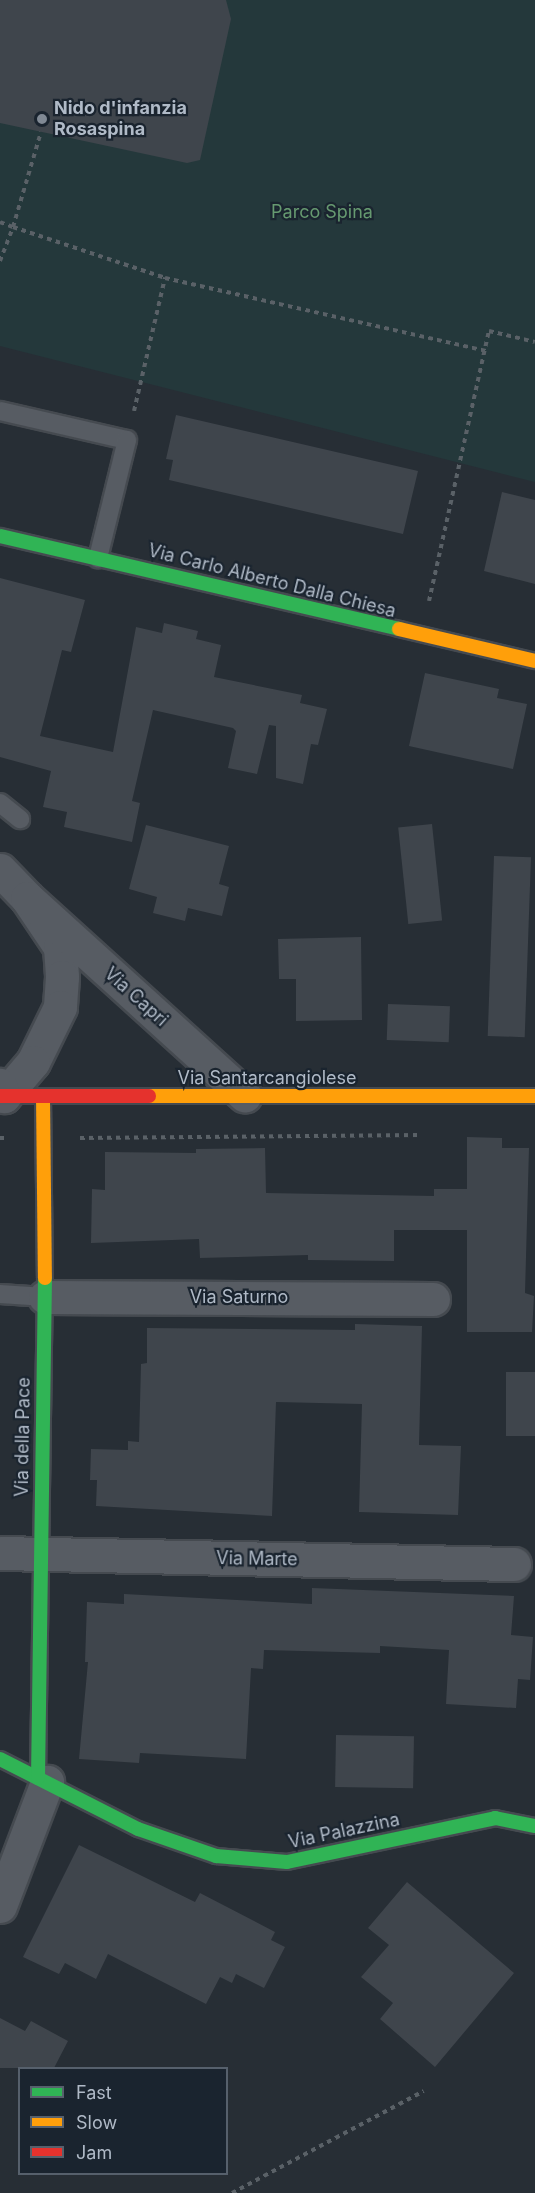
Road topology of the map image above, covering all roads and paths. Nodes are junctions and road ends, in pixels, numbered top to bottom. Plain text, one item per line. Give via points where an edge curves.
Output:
1 (41, 132) dead end
2 (0, 222) edge
3 (13, 227) junction
4 (0, 261) edge
5 (165, 278) junction
6 (535, 342) edge
7 (486, 351) junction
8 (0, 411) edge
9 (127, 440) junction
10 (0, 536) edge
11 (98, 558) junction
12 (421, 636) junction
13 (535, 661) edge
14 (0, 803) edge
15 (20, 819) dead end
16 (0, 870) edge
17 (27, 898) junction
18 (1, 1092) edge
19 (43, 1096) junction
20 (245, 1096) junction
21 (535, 1096) edge
22 (427, 1135) dead end
23 (68, 1138) dead end
24 (0, 1294) edge
25 (45, 1296) junction
26 (433, 1299) dead end
27 (0, 1553) edge
28 (39, 1555) junction
29 (514, 1564) dead end
30 (0, 1759) edge
31 (42, 1780) junction
32 (535, 1826) edge
33 (0, 1906) edge
34 (424, 2091) dead end
35 (232, 2193) edge

1 - 3 path
2 - 3 path
3 - 4 path
3 - 5 path
5 - 7 path
5 - 9 path
6 - 7 path via 489,331
7 - 12 path
8 - 9 lane
9 - 11 lane
10 - 11 street, Via Carlo Alberto Dalla Chiesa
11 - 12 street, Via Carlo Alberto Dalla Chiesa
12 - 13 street, Via Carlo Alberto Dalla Chiesa
14 - 15 lane
16 - 17 street, Via Capri
17 - 18 street, Via Capri via 60,947 60,1007 33,1062
17 - 20 street, Via Capri
18 - 19 street, Via Santarcangiolese
19 - 20 street, Via Santarcangiolese
19 - 25 street, Via della Pace
20 - 21 street, Via Santarcangiolese
22 - 23 path
24 - 25 lane
25 - 26 street, Via Saturno
25 - 28 street, Via della Pace
27 - 28 street, Via Marte
28 - 29 street, Via Marte
28 - 31 street, Via della Pace
30 - 31 street, Via Palazzina
31 - 32 street, Via Palazzina via 138,1829 216,1856 287,1862 495,1818
31 - 33 street
34 - 35 path

